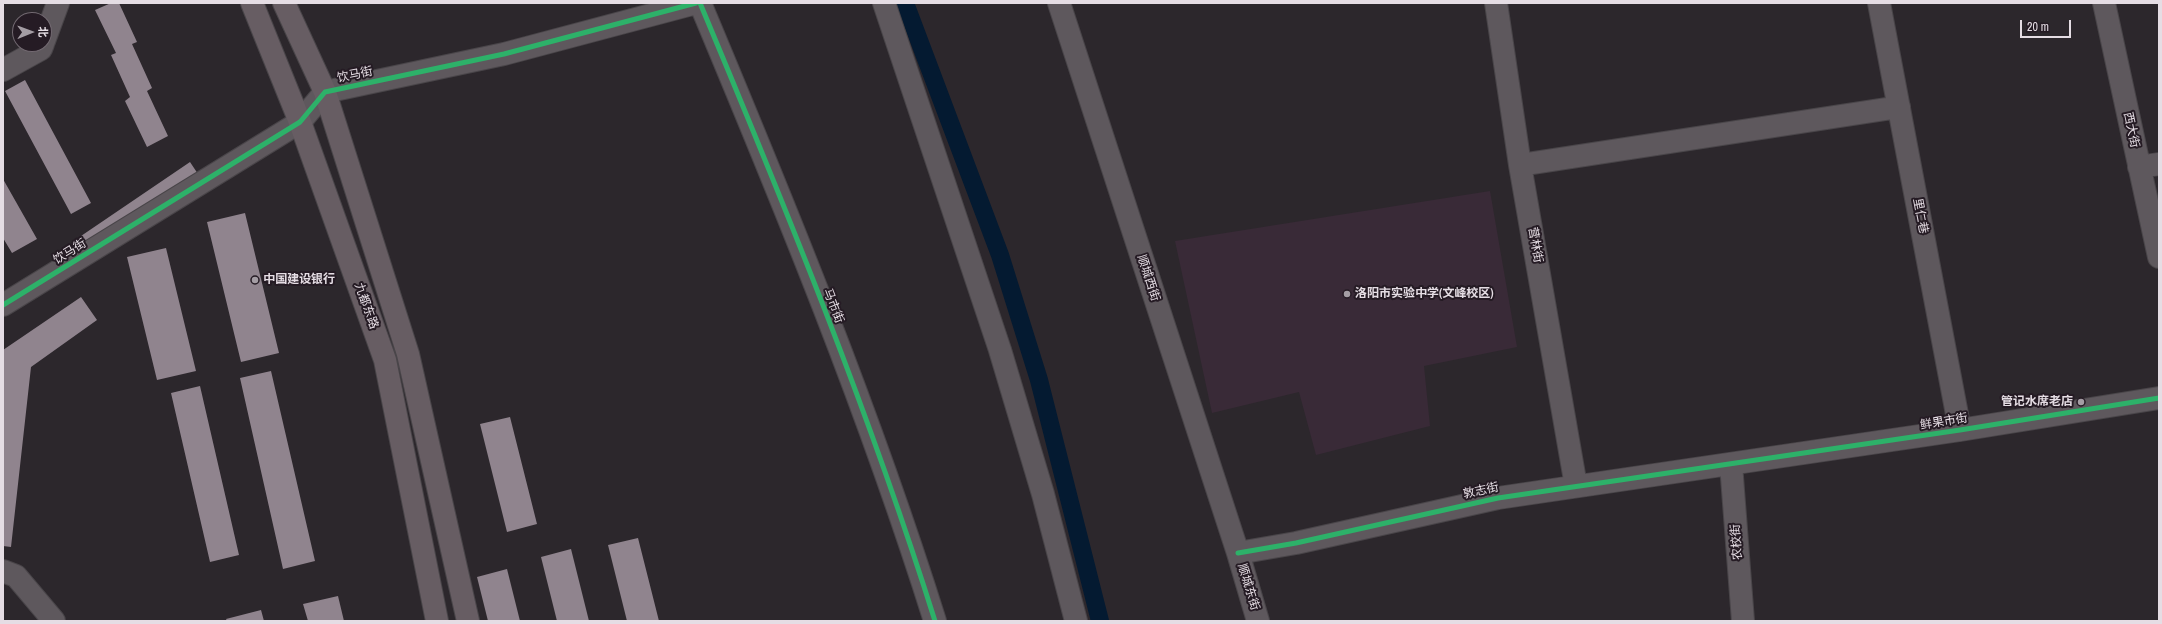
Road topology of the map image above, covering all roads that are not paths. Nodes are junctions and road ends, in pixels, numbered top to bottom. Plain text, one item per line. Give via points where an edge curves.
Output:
1 (58, 3) edge
2 (252, 3) edge
3 (284, 3) edge
4 (696, 3) edge
5 (700, 3) edge
6 (884, 3) edge
7 (1496, 3) edge
8 (1880, 3) edge
9 (2104, 3) edge
10 (1065, 4) edge
11 (52, 20) edge
12 (36, 52) edge
13 (3, 70) edge
14 (325, 92) junction
15 (1899, 107) junction
16 (300, 122) junction
17 (1520, 165) junction
18 (2149, 166) edge
19 (2159, 257) edge
20 (3, 305) edge
21 (2159, 398) edge
22 (1960, 430) junction
23 (1731, 464) junction
24 (1576, 486) junction
25 (1238, 553) junction
26 (3, 570) edge
27 (54, 621) edge
28 (437, 621) edge
29 (468, 621) edge
30 (935, 621) edge
31 (1076, 621) edge
32 (1258, 621) edge
33 (1743, 621) edge

1 - 11 street
2 - 16 highway, 九都东路
3 - 14 highway, 九都东路
4 - 14 street, 饮马街 via 504,54
5 - 30 street, 马市街 via 816,290 910,539
6 - 31 street via 1000,350 1043,494
7 - 17 street, 营林街
8 - 15 street, 里仁巷
9 - 18 street, 西大街
10 - 25 street, 顺城西街
12 - 13 street
14 - 16 street, 饮马街
14 - 29 highway, 九都东路 via 408,354
15 - 17 street
15 - 22 street, 里仁巷
16 - 20 street, 饮马街
16 - 28 highway, 九都东路 via 386,360
17 - 24 street, 营林街
18 - 19 street, 西大街
21 - 22 street, 鲜果市街
22 - 23 street, 鲜果市街
23 - 24 street, 敦志街
23 - 33 street, 农校街
24 - 25 street, 敦志街 via 1498,498 1296,543
25 - 32 street, 顺城东街
26 - 27 street via 16,576

